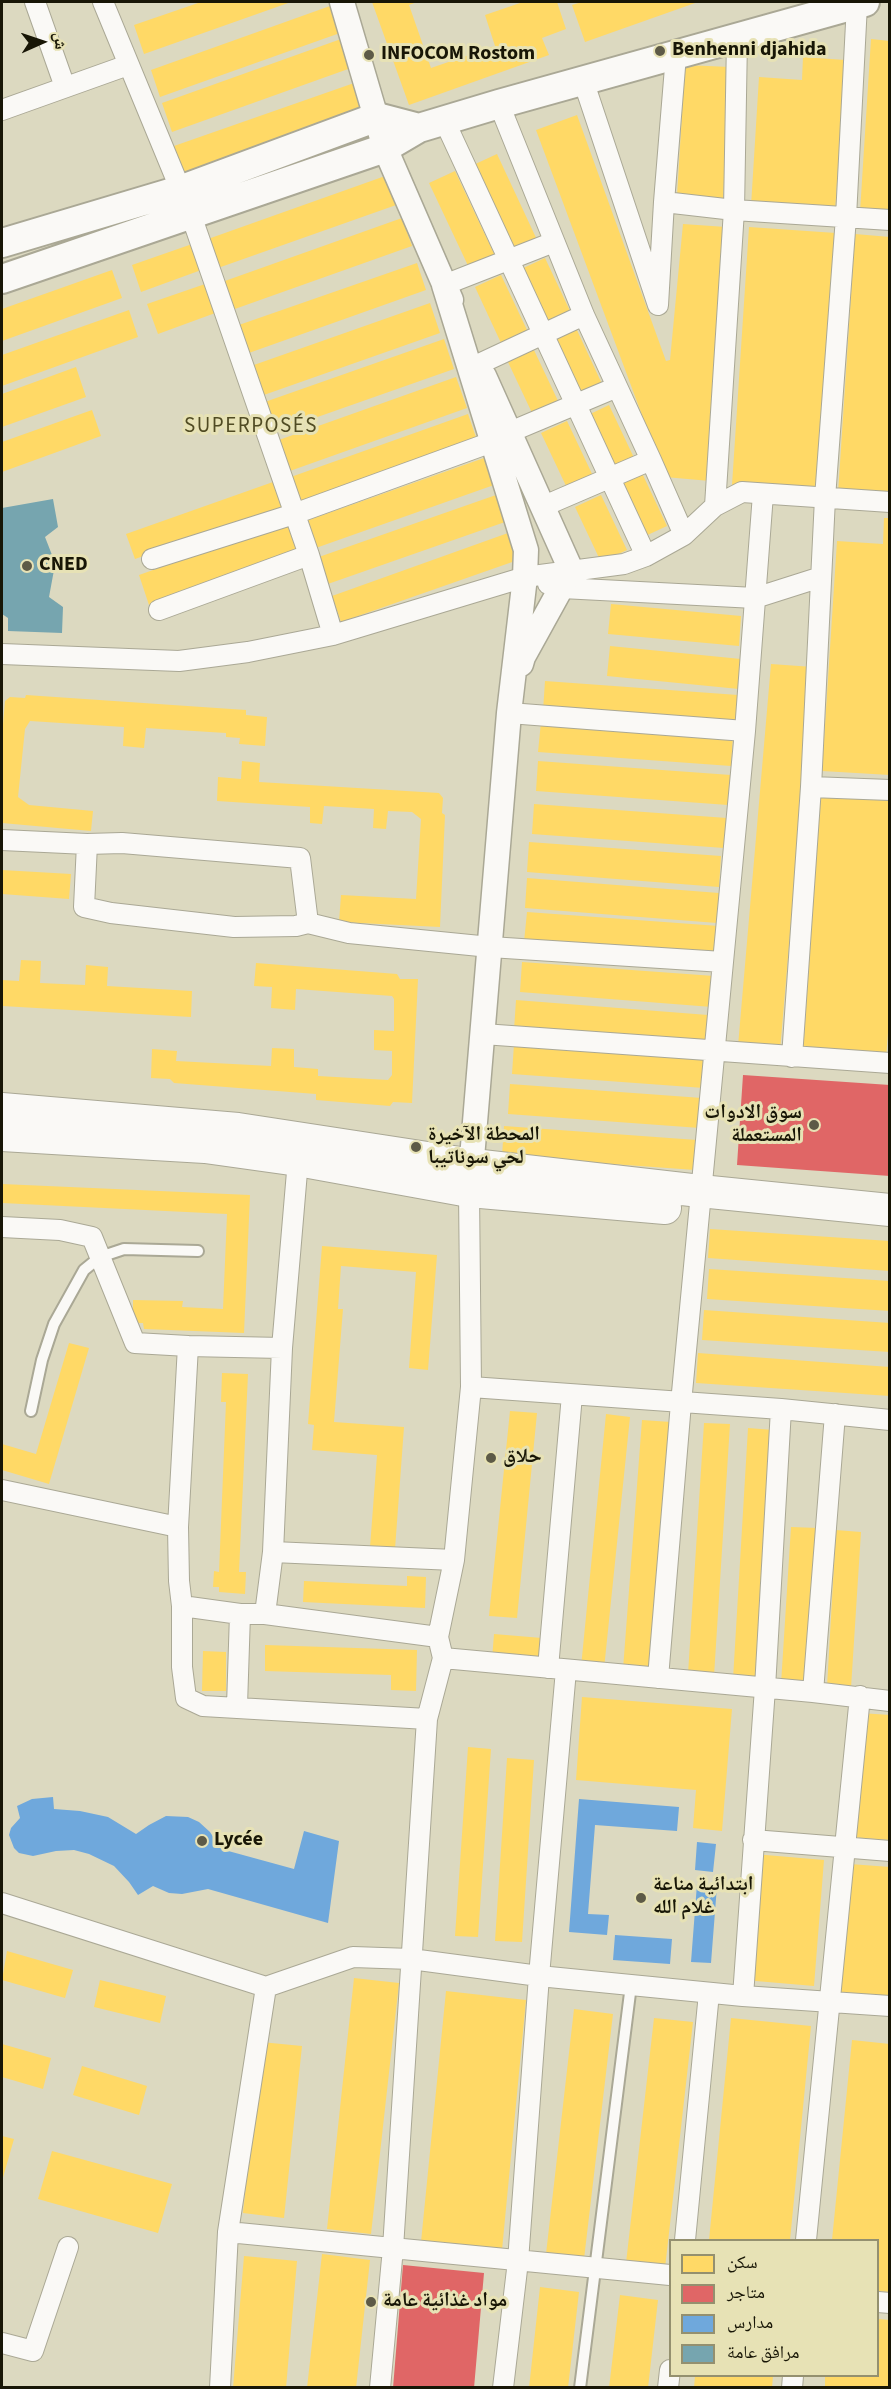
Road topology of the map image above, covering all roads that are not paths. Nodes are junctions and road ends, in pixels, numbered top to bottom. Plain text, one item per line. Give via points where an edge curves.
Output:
1 (35, 2) edge
2 (103, 2) edge
3 (342, 2) edge
4 (861, 3) edge
5 (737, 39) junction
6 (676, 55) junction
7 (128, 65) junction
8 (583, 80) junction
9 (65, 87) junction
10 (499, 104) junction
11 (2, 110) edge
12 (377, 117) junction
13 (432, 125) junction
14 (385, 148) junction
15 (186, 202) junction
16 (664, 202) junction
17 (734, 210) junction
18 (846, 217) junction
19 (890, 220) edge
20 (554, 242) junction
21 (2, 243) edge
22 (510, 260) junction
23 (2, 279) edge
24 (444, 285) junction
25 (584, 315) junction
26 (543, 333) junction
27 (479, 364) junction
28 (617, 387) junction
29 (576, 405) junction
30 (501, 437) junction
31 (651, 459) junction
32 (609, 478) junction
33 (763, 494) junction
34 (825, 498) junction
35 (890, 502) edge
36 (544, 506) junction
37 (716, 506) junction
38 (294, 513) junction
39 (684, 535) junction
40 (309, 555) junction
41 (646, 556) junction
42 (152, 560) dead end
43 (525, 577) junction
44 (821, 577) junction
45 (566, 579) junction
46 (755, 598) junction
47 (159, 610) dead end
48 (333, 635) junction
49 (2, 654) edge
50 (509, 713) junction
51 (745, 731) junction
52 (811, 787) junction
53 (890, 790) edge
54 (2, 840) edge
55 (87, 844) junction
56 (308, 923) junction
57 (490, 947) junction
58 (723, 962) junction
59 (483, 1034) junction
60 (715, 1052) junction
61 (792, 1058) junction
62 (890, 1063) edge
63 (2, 1109) edge
64 (2, 1135) edge
65 (298, 1160) junction
66 (471, 1178) junction
67 (699, 1201) junction
68 (890, 1210) edge
69 (2, 1227) edge
70 (890, 1232) edge
71 (198, 1251) dead end
72 (100, 1257) junction
73 (188, 1346) junction
74 (282, 1348) junction
75 (471, 1387) junction
76 (572, 1395) junction
77 (681, 1403) junction
78 (781, 1409) junction
79 (31, 1411) dead end
80 (835, 1414) junction
81 (890, 1420) edge
82 (2, 1490) edge
83 (178, 1527) junction
84 (273, 1552) junction
85 (454, 1560) junction
86 (182, 1606) junction
87 (240, 1614) junction
88 (265, 1614) junction
89 (438, 1637) junction
90 (443, 1658) junction
91 (557, 1669) junction
92 (658, 1678) junction
93 (765, 1688) junction
94 (813, 1692) junction
95 (860, 1696) junction
96 (890, 1701) edge
97 (237, 1706) junction
98 (427, 1719) junction
99 (753, 1840) junction
100 (847, 1847) junction
101 (890, 1851) edge
102 (2, 1904) edge
103 (411, 1959) junction
104 (539, 1976) junction
105 (631, 1985) junction
106 (266, 1987) junction
107 (709, 1993) junction
108 (743, 1996) junction
109 (831, 2002) junction
110 (890, 2006) edge
111 (228, 2232) junction
112 (685, 2239) edge
113 (806, 2239) edge
114 (68, 2247) dead end
115 (393, 2248) junction
116 (518, 2260) junction
117 (594, 2268) junction
118 (669, 2275) edge
119 (2, 2343) edge
120 (219, 2388) edge
121 (380, 2388) edge
122 (503, 2388) edge
123 (580, 2388) edge

1 - 9 street
2 - 7 street
3 - 12 street
4 - 5 main road
4 - 18 street
5 - 6 main road
5 - 17 street
6 - 8 main road
6 - 16 street
7 - 9 street
7 - 15 street
8 - 10 main road
8 - 16 street via 658,305
9 - 11 street
10 - 13 main road
10 - 20 street
12 - 13 main road
12 - 14 street
12 - 15 main road
13 - 14 main road
13 - 22 street
14 - 15 main road
14 - 24 street
15 - 21 main road
15 - 23 main road
15 - 38 street
16 - 17 street
17 - 18 street
17 - 37 street
18 - 19 street
18 - 34 street
20 - 22 street
20 - 25 street
22 - 24 street
22 - 26 street
24 - 27 street
24 - 30 street
25 - 26 street
25 - 28 street
26 - 27 street
26 - 29 street
27 - 30 street
28 - 29 street
28 - 31 street
29 - 30 street
29 - 32 street
30 - 36 street
30 - 38 street
30 - 43 street via 526,550
31 - 32 street
31 - 39 street
32 - 36 street
32 - 41 street
33 - 34 street
33 - 37 street via 742,492
33 - 46 street
34 - 35 street
34 - 44 street
36 - 45 street
37 - 39 street
38 - 40 street
38 - 42 street
39 - 41 street
40 - 47 street
40 - 48 street
41 - 45 street
43 - 45 street
43 - 48 street
43 - 50 street
44 - 46 street
44 - 52 street
45 - 46 street
45 - 50 street via 523,657
46 - 51 street
48 - 49 street via 179,661
50 - 51 street
50 - 57 street
51 - 58 street
52 - 53 street
52 - 61 street
54 - 55 street
55 - 56 street via 122,843 300,858
55 - 56 street via 84,907 234,927
56 - 57 street via 349,933
57 - 58 street
57 - 59 street
58 - 60 street
59 - 60 street
59 - 66 street
60 - 61 street
60 - 67 street
61 - 62 street
63 - 66 main road via 238,1129
64 - 65 main road via 205,1147
65 - 66 main road
65 - 74 street
66 - 67 main road
66 - 75 street
67 - 68 main road
67 - 70 main road
67 - 77 street
69 - 72 street via 60,1230 92,1237
71 - 72 lane via 124,1249
72 - 73 street via 135,1342
72 - 79 lane via 84,1270 54,1324
73 - 74 street
73 - 83 street
74 - 84 street
75 - 76 street
75 - 85 street
76 - 77 street
76 - 91 street
77 - 78 street
77 - 92 street
78 - 80 street
78 - 93 street
80 - 81 street
80 - 94 street
82 - 83 street
83 - 86 street
84 - 85 street
84 - 88 street
85 - 89 street
86 - 87 street
86 - 97 street via 186,1698 203,1706
87 - 88 street
87 - 97 street
88 - 89 street
89 - 90 street
90 - 91 street
90 - 98 street
91 - 92 street
91 - 104 street
92 - 93 street
93 - 94 street
93 - 99 street
94 - 95 street
95 - 96 street
95 - 100 street
97 - 98 street
98 - 103 street
99 - 100 street
99 - 108 street
100 - 101 street
100 - 109 street
102 - 106 street
103 - 104 street
103 - 106 street via 353,1957
103 - 115 street
104 - 105 street
104 - 116 street
105 - 107 street
105 - 117 lane
106 - 111 street
107 - 108 street
107 - 112 street
108 - 109 street
109 - 110 street
109 - 113 street
111 - 115 street
111 - 120 street
114 - 119 street via 33,2351
115 - 116 street
115 - 121 street
116 - 117 street
116 - 122 street
117 - 118 street
117 - 123 lane

